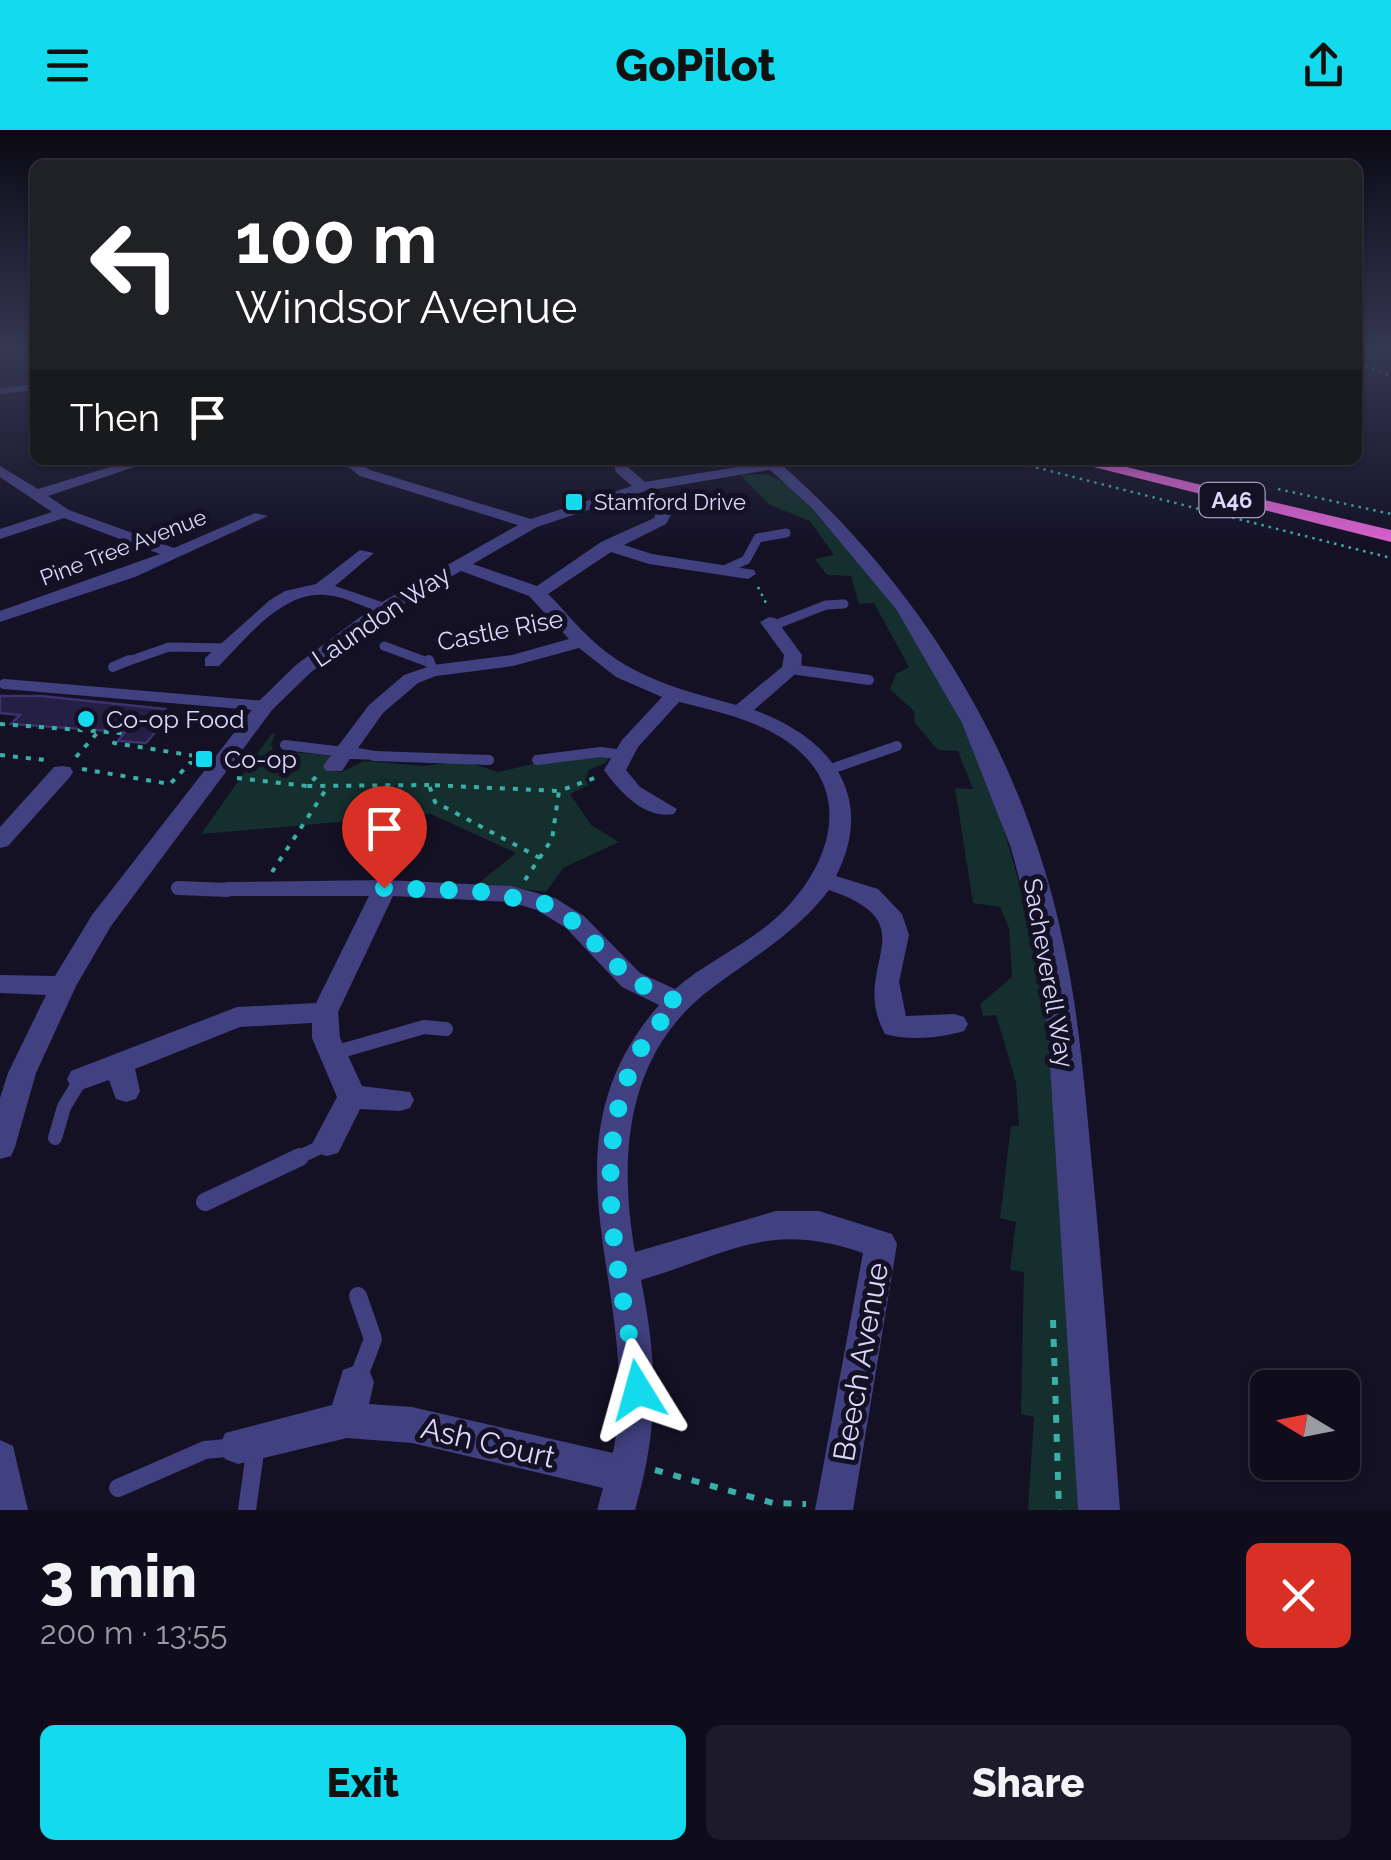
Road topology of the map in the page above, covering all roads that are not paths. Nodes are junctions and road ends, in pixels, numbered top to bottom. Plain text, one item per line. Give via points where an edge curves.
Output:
1 (132, 465) edge
2 (353, 465) edge
3 (620, 465) edge
4 (764, 465) edge
5 (772, 465) edge
6 (1096, 465) edge
7 (1137, 465) edge
8 (0, 470) edge
9 (38, 494) junction
10 (658, 498) junction
11 (64, 512) junction
12 (260, 516) dead end
13 (531, 524) junction
14 (1391, 524) edge
15 (786, 533) dead end
16 (0, 534) edge
17 (1391, 536) edge
18 (608, 545) junction
19 (173, 553) junction
20 (366, 553) dead end
21 (456, 564) junction
22 (730, 565) junction
23 (748, 574) road end
24 (322, 588) junction
25 (538, 594) junction
26 (844, 604) dead end
27 (384, 608) junction
28 (0, 617) edge
29 (773, 627) junction
30 (750, 637) dead end
31 (582, 641) junction
32 (384, 646) dead end
33 (228, 648) junction
34 (212, 662) dead end
35 (113, 667) dead end
36 (791, 668) junction
37 (434, 671) junction
38 (869, 680) dead end
39 (4, 684) dead end
40 (675, 694) junction
41 (266, 706) junction
42 (742, 711) junction
43 (286, 745) dead end
44 (897, 746) dead end
45 (374, 756) joint
46 (339, 759) junction
47 (489, 760) dead end
48 (537, 760) dead end
49 (619, 762) junction
50 (67, 767) road end
51 (828, 770) junction
52 (666, 810) dead end
53 (0, 841) edge
54 (822, 879) junction
55 (178, 888) dead end
56 (384, 888) junction
57 (228, 890) joint
58 (0, 984) edge
59 (63, 986) junction
60 (678, 1002) junction
61 (325, 1012) junction
62 (954, 1024) dead end
63 (446, 1029) dead end
64 (333, 1054) junction
65 (80, 1080) joint
66 (352, 1098) junction
67 (400, 1100) dead end
68 (55, 1138) dead end
69 (327, 1144) joint
70 (0, 1148) edge
71 (205, 1202) dead end
72 (620, 1270) junction
73 (358, 1296) dead end
74 (356, 1382) joint
75 (347, 1420) junction
76 (247, 1444) junction
77 (0, 1459) edge
78 (624, 1484) edge
79 (118, 1488) dead end
80 (834, 1508) edge
81 (9, 1510) edge
82 (246, 1510) edge
83 (1100, 1510) edge

1 - 9 street
2 - 13 street
3 - 10 street
4 - 10 street, Laundon Way
5 - 83 street, Sacheverell Way via 840,527 906,610 976,726 1026,854 1044,916 1066,1056
6 - 17 highway, A46
7 - 14 highway, A46
8 - 9 street
9 - 11 street
10 - 13 street, Laundon Way
10 - 18 street via 664,512 650,529
11 - 16 street
11 - 19 street
12 - 19 street, Pine Tree Avenue
13 - 21 street, Laundon Way
15 - 22 lane via 758,538 746,560
18 - 22 street via 649,559
18 - 25 street
19 - 28 street, Pine Tree Avenue
20 - 24 street
21 - 25 street
21 - 27 street, Laundon Way
22 - 23 street
24 - 27 street
24 - 33 street via 280,601
25 - 31 street
26 - 29 lane
27 - 41 street, Laundon Way via 347,632
29 - 30 street
29 - 36 street via 793,655
31 - 37 street, Castle Rise via 514,660
31 - 40 street via 629,677
32 - 37 lane via 429,660
33 - 34 street
33 - 35 lane via 182,642
36 - 38 lane
36 - 42 street
37 - 46 street, Castle Rise via 392,691
39 - 41 lane
40 - 42 street
40 - 49 street
41 - 59 street, Laundon Way via 101,921
42 - 51 street via 800,741
43 - 46 lane
44 - 51 lane
45 - 46 street
45 - 47 lane
48 - 49 lane via 600,752
49 - 52 street via 632,792
50 - 53 street
51 - 54 street via 839,787 844,828
54 - 60 street via 783,926
54 - 62 street via 868,895 890,914 896,935 886,982 895,1027
55 - 57 lane
56 - 57 street via 269,896
56 - 60 street via 511,894 546,904 574,922 631,980
56 - 61 street
58 - 59 street
59 - 70 street, Laundon Way via 22,1073
60 - 72 street via 640,1048 619,1104 610,1146
61 - 64 street
61 - 65 street via 237,1017 123,1078
63 - 64 lane via 424,1027
64 - 66 street
65 - 68 lane
66 - 67 street
66 - 69 street
69 - 71 lane
72 - 78 street via 638,1390
72 - 80 street, Beech Avenue via 760,1226 803,1222 882,1244
73 - 74 lane via 373,1339
74 - 75 street
75 - 76 street, Ash Court
75 - 78 street, Ash Court via 412,1425
76 - 79 lane via 205,1450
76 - 82 lane
77 - 81 street

